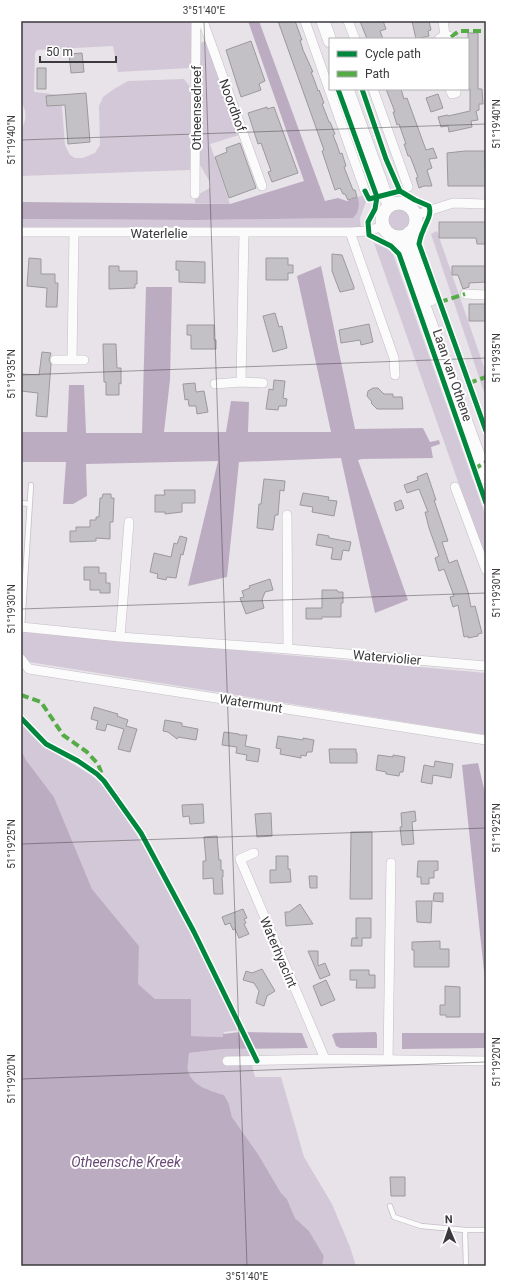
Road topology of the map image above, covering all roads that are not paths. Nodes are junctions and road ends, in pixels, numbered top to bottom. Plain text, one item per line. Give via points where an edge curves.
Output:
1 (305, 21) edge
2 (323, 21) edge
3 (332, 21) edge
4 (348, 21) edge
5 (443, 21) edge
6 (202, 23) edge
7 (339, 38) edge
8 (355, 38) edge
9 (446, 38) edge
10 (329, 39) edge
11 (329, 87) edge
12 (330, 90) edge
13 (341, 90) edge
14 (347, 90) edge
15 (356, 90) edge
16 (373, 90) edge
17 (450, 90) edge
18 (456, 90) edge
19 (331, 93) junction
20 (262, 186) dead end
21 (408, 187) dead end
22 (365, 191) dead end
23 (195, 194) dead end
24 (393, 204) junction
25 (486, 204) edge
26 (416, 215) junction
27 (383, 226) junction
28 (21, 232) edge
29 (74, 232) junction
30 (350, 232) junction
31 (244, 233) junction
32 (404, 235) junction
33 (465, 294) dead end
34 (486, 295) edge
35 (55, 360) dead end
36 (72, 360) junction
37 (84, 360) dead end
38 (395, 375) dead end
39 (241, 382) junction
40 (263, 383) dead end
41 (215, 384) dead end
42 (486, 456) edge
43 (486, 477) edge
44 (31, 485) dead end
45 (455, 487) dead end
46 (21, 503) edge
47 (30, 504) junction
48 (287, 515) dead end
49 (129, 522) dead end
50 (486, 570) edge
51 (22, 627) edge
52 (120, 637) junction
53 (288, 649) junction
54 (21, 659) edge
55 (486, 666) edge
56 (486, 740) edge
57 (254, 853) dead end
58 (391, 863) dead end
59 (325, 1059) junction
60 (388, 1060) junction
61 (226, 1061) dead end
62 (486, 1061) edge
63 (390, 1206) dead end
64 (465, 1230) junction
65 (486, 1230) edge
66 (466, 1266) edge

1 - 11 street
2 - 10 street
3 - 7 street
4 - 8 street
5 - 9 street
6 - 20 street, Noordhof
6 - 23 street, Otheensedreef
12 - 19 street
13 - 19 street
14 - 24 street
15 - 24 street
16 - 21 street
17 - 18 street via 452,94 456,93
19 - 22 street
24 - 26 street via 402,202 411,207
24 - 27 street via 385,210
25 - 26 street via 453,203
26 - 32 street via 415,225
27 - 30 street, Waterlelie via 368,231
27 - 32 street via 390,234
28 - 29 street, Waterlelie
29 - 31 street, Waterlelie
29 - 36 street
30 - 31 street, Waterlelie
30 - 38 street via 394,358
31 - 39 street
32 - 42 street, Laan van Othene
32 - 43 street, Laan van Othene
33 - 34 street
35 - 36 street
36 - 37 street
39 - 40 street
39 - 41 street
44 - 47 lane
45 - 50 street
46 - 47 lane
47 - 51 lane
48 - 53 street
49 - 52 street
51 - 52 street, Waterviolier
52 - 53 street, Waterviolier
53 - 55 street, Waterviolier
54 - 56 street, Watermunt via 29,669
57 - 59 street, Waterhyacint via 240,859
58 - 60 street
59 - 60 street
59 - 61 street
60 - 62 street
63 - 64 lane via 394,1217 421,1226
64 - 65 lane
64 - 66 lane

